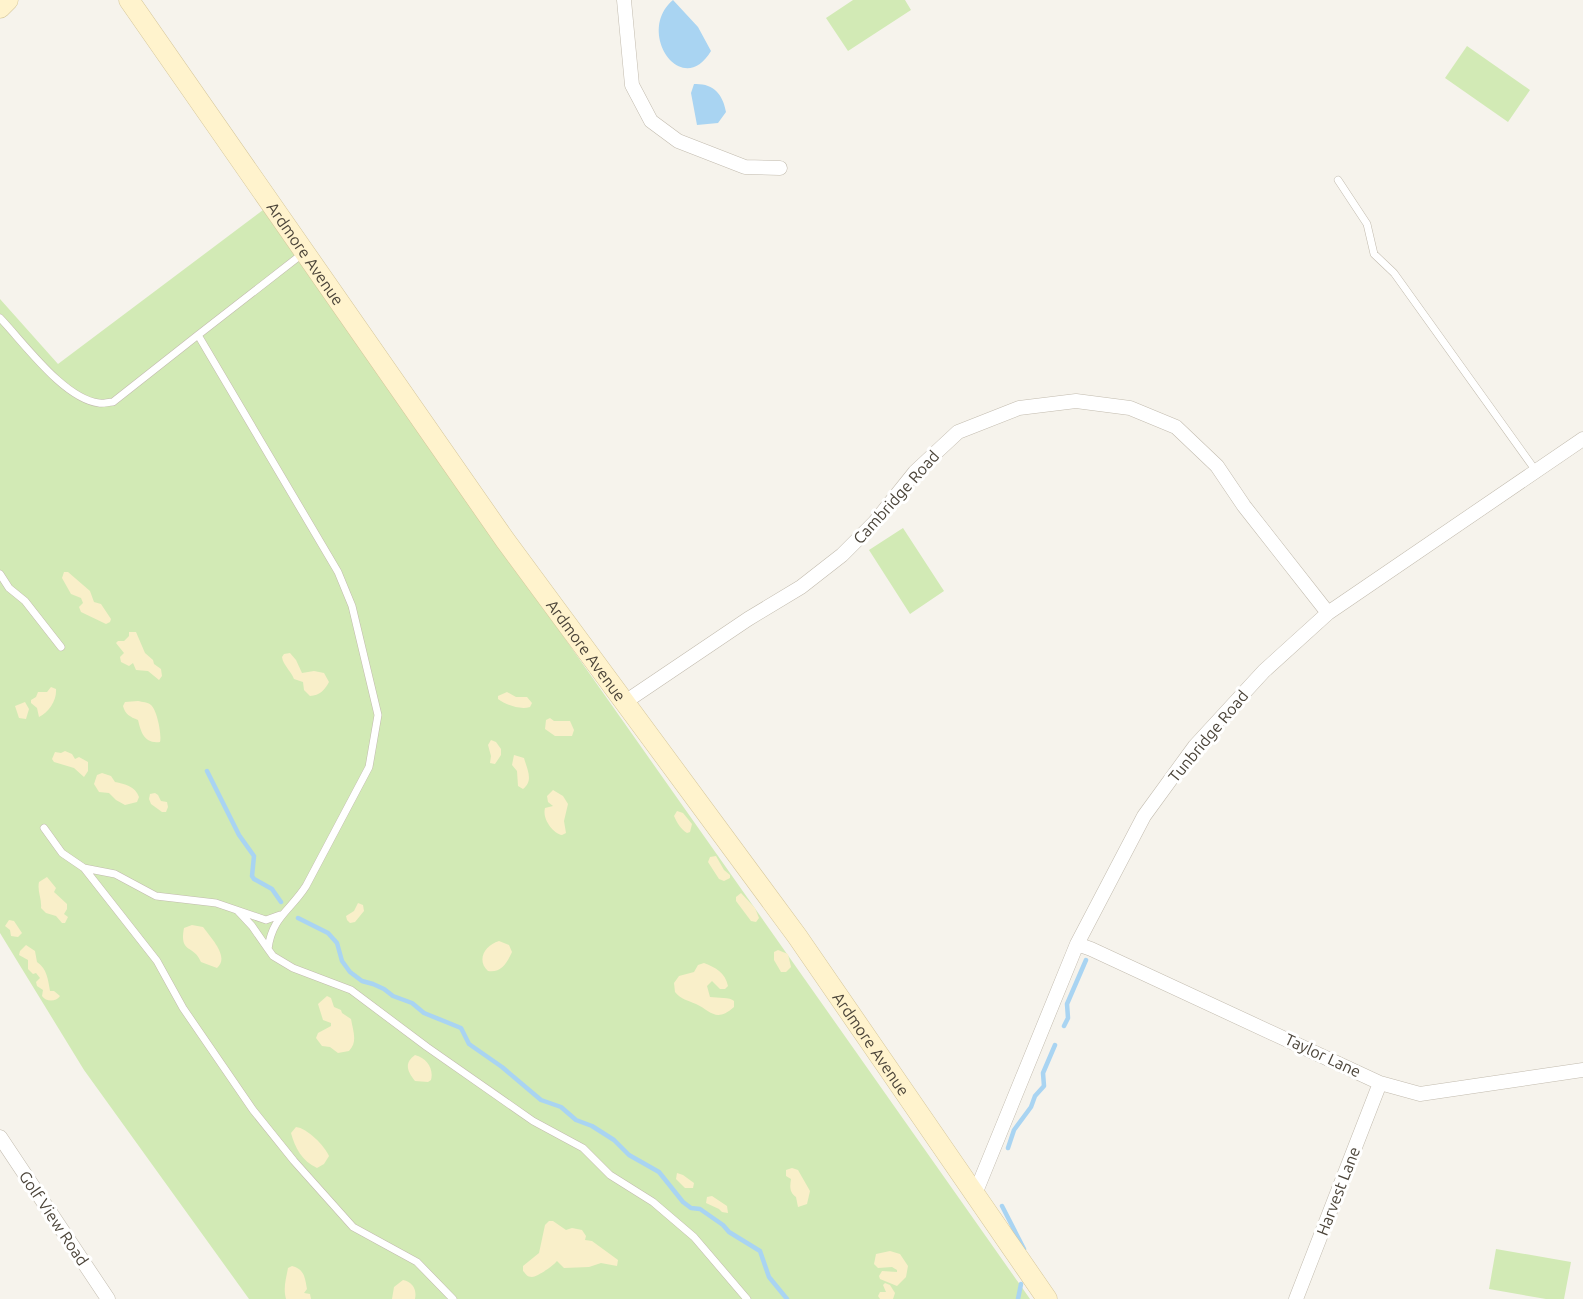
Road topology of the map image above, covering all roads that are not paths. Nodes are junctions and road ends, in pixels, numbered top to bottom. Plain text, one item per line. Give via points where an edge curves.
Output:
1 (8, 0) edge
2 (129, 0) edge
3 (624, 0) edge
4 (0, 8) edge
5 (780, 168) dead end
6 (1338, 180) dead end
7 (297, 258) dead end
8 (0, 318) edge
9 (198, 335) junction
10 (1583, 439) edge
11 (1536, 471) junction
12 (0, 574) edge
13 (1328, 613) junction
14 (61, 647) dead end
15 (625, 702) junction
16 (44, 828) dead end
17 (84, 868) junction
18 (236, 910) junction
19 (280, 915) junction
20 (1077, 944) junction
21 (268, 949) junction
22 (1583, 1070) edge
23 (1380, 1083) junction
24 (0, 1137) edge
25 (975, 1194) junction
26 (108, 1299) edge
27 (453, 1299) edge
28 (747, 1299) edge
29 (1047, 1299) edge
30 (1296, 1299) edge

1 - 4 street
2 - 15 street, Ardmore Avenue via 429,432
3 - 5 street via 632,85 651,121 678,141 744,167
6 - 11 lane via 1367,224 1374,254 1394,273
7 - 9 lane
8 - 9 lane via 58,382 98,403 113,402
9 - 19 lane via 338,572 352,606 378,715 369,767 306,886 295,903
10 - 11 street, Tunbridge Road
11 - 13 street, Tunbridge Road
12 - 14 lane
13 - 15 street, Cambridge Road via 1217,466 1176,427 1130,408 1076,401 1019,408 958,432 915,472 842,555 801,587
13 - 20 street, Tunbridge Road via 1264,671 1195,746 1144,816
15 - 25 street, Ardmore Avenue via 796,936
16 - 17 lane via 62,853
17 - 18 lane via 115,874 156,896 216,903
17 - 27 lane via 157,960 190,1018 253,1110 294,1161 353,1227 417,1262
18 - 19 lane via 266,920
18 - 21 lane
19 - 21 lane via 270,932
20 - 23 street, Taylor Lane
20 - 25 street, Tunbridge Road
21 - 28 lane via 292,968 351,990 533,1121 583,1148 610,1175 653,1202 694,1237
22 - 23 street, Taylor Lane via 1420,1094
23 - 30 street, Harvest Lane
24 - 26 street, Golf View Road
25 - 29 street, Ardmore Avenue

